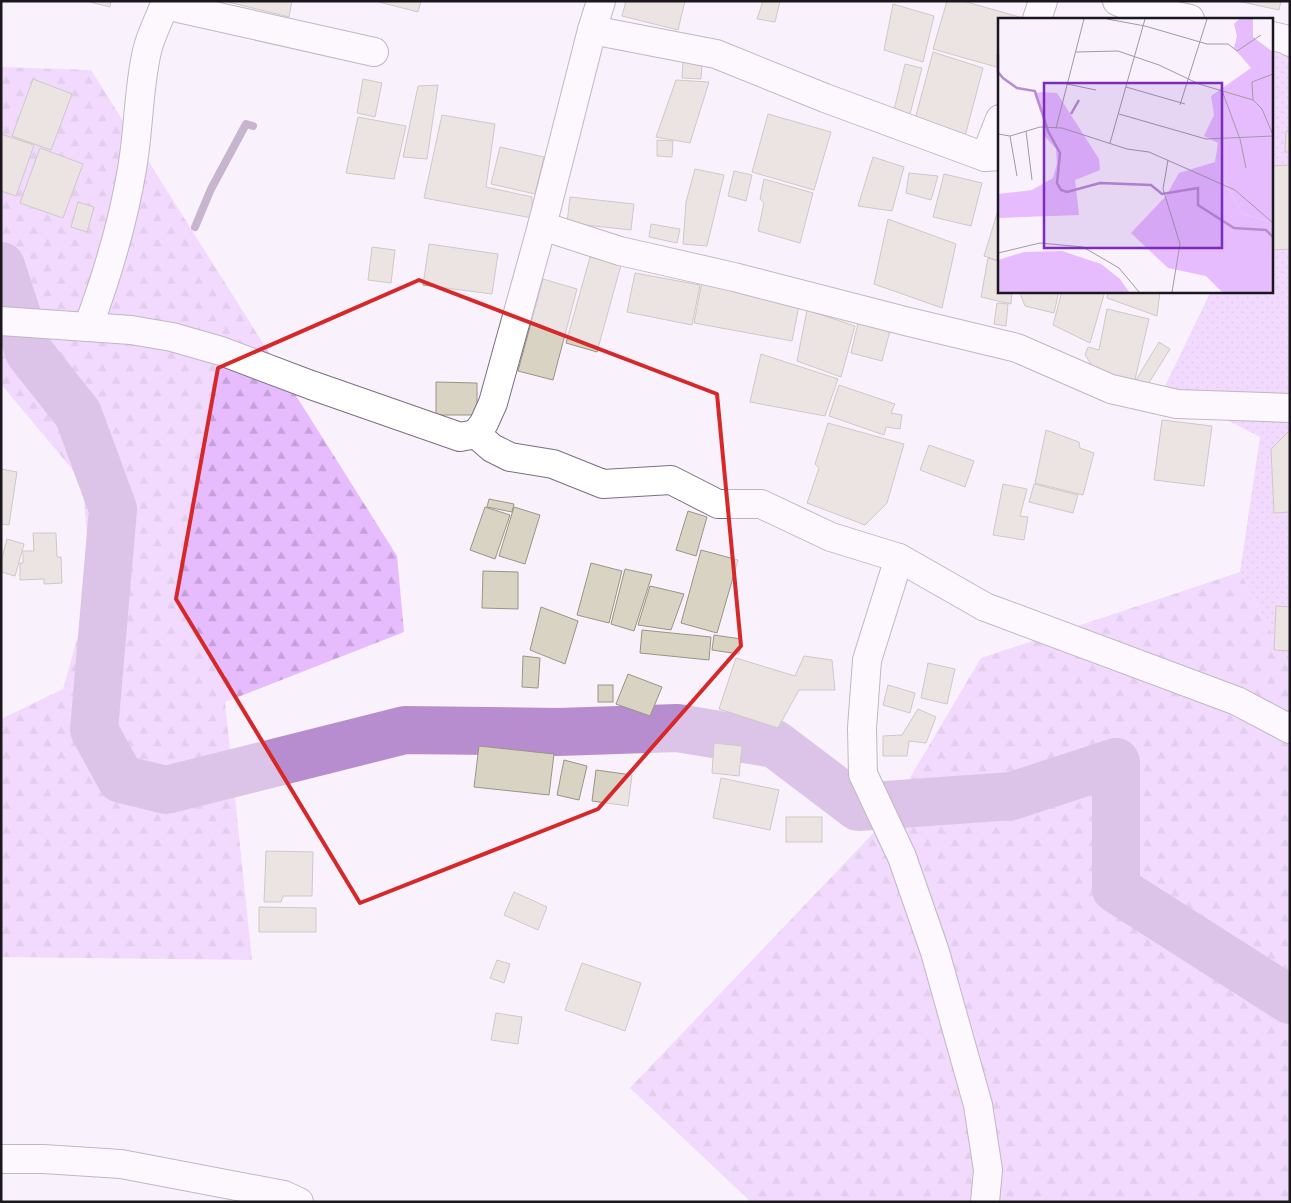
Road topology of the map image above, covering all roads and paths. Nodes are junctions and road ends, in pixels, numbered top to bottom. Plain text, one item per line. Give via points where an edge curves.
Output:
1 (601, 1) edge
2 (1044, 1) edge
3 (1117, 1) edge
4 (165, 3) edge
5 (1037, 18) edge
6 (1185, 18) edge
7 (592, 30) junction
8 (374, 52) dead end
9 (998, 130) edge
10 (993, 157) edge
11 (542, 226) junction
12 (1, 321) edge
13 (88, 328) junction
14 (1290, 408) edge
15 (476, 434) junction
16 (899, 558) junction
17 (1290, 729) edge
18 (1, 1159) edge
19 (298, 1202) edge
20 (985, 1202) edge

1 - 7 street
2 - 5 street
3 - 6 street
4 - 8 street
4 - 13 street via 147,50 133,168 119,230
7 - 10 street via 716,54 825,98
7 - 11 street
9 - 10 street
11 - 14 street via 620,252 734,277 1016,348 1111,389 1177,404
11 - 15 street via 493,403
12 - 13 street
13 - 15 street via 131,330 172,337 220,351 460,437
15 - 16 street via 492,448 510,456 553,464 603,484 671,480 718,504 761,504 831,537
16 - 17 street via 985,607 1237,701
16 - 20 street via 866,660 863,774 902,857 935,952 978,1105 988,1170
18 - 19 street via 43,1158 121,1164 284,1195

